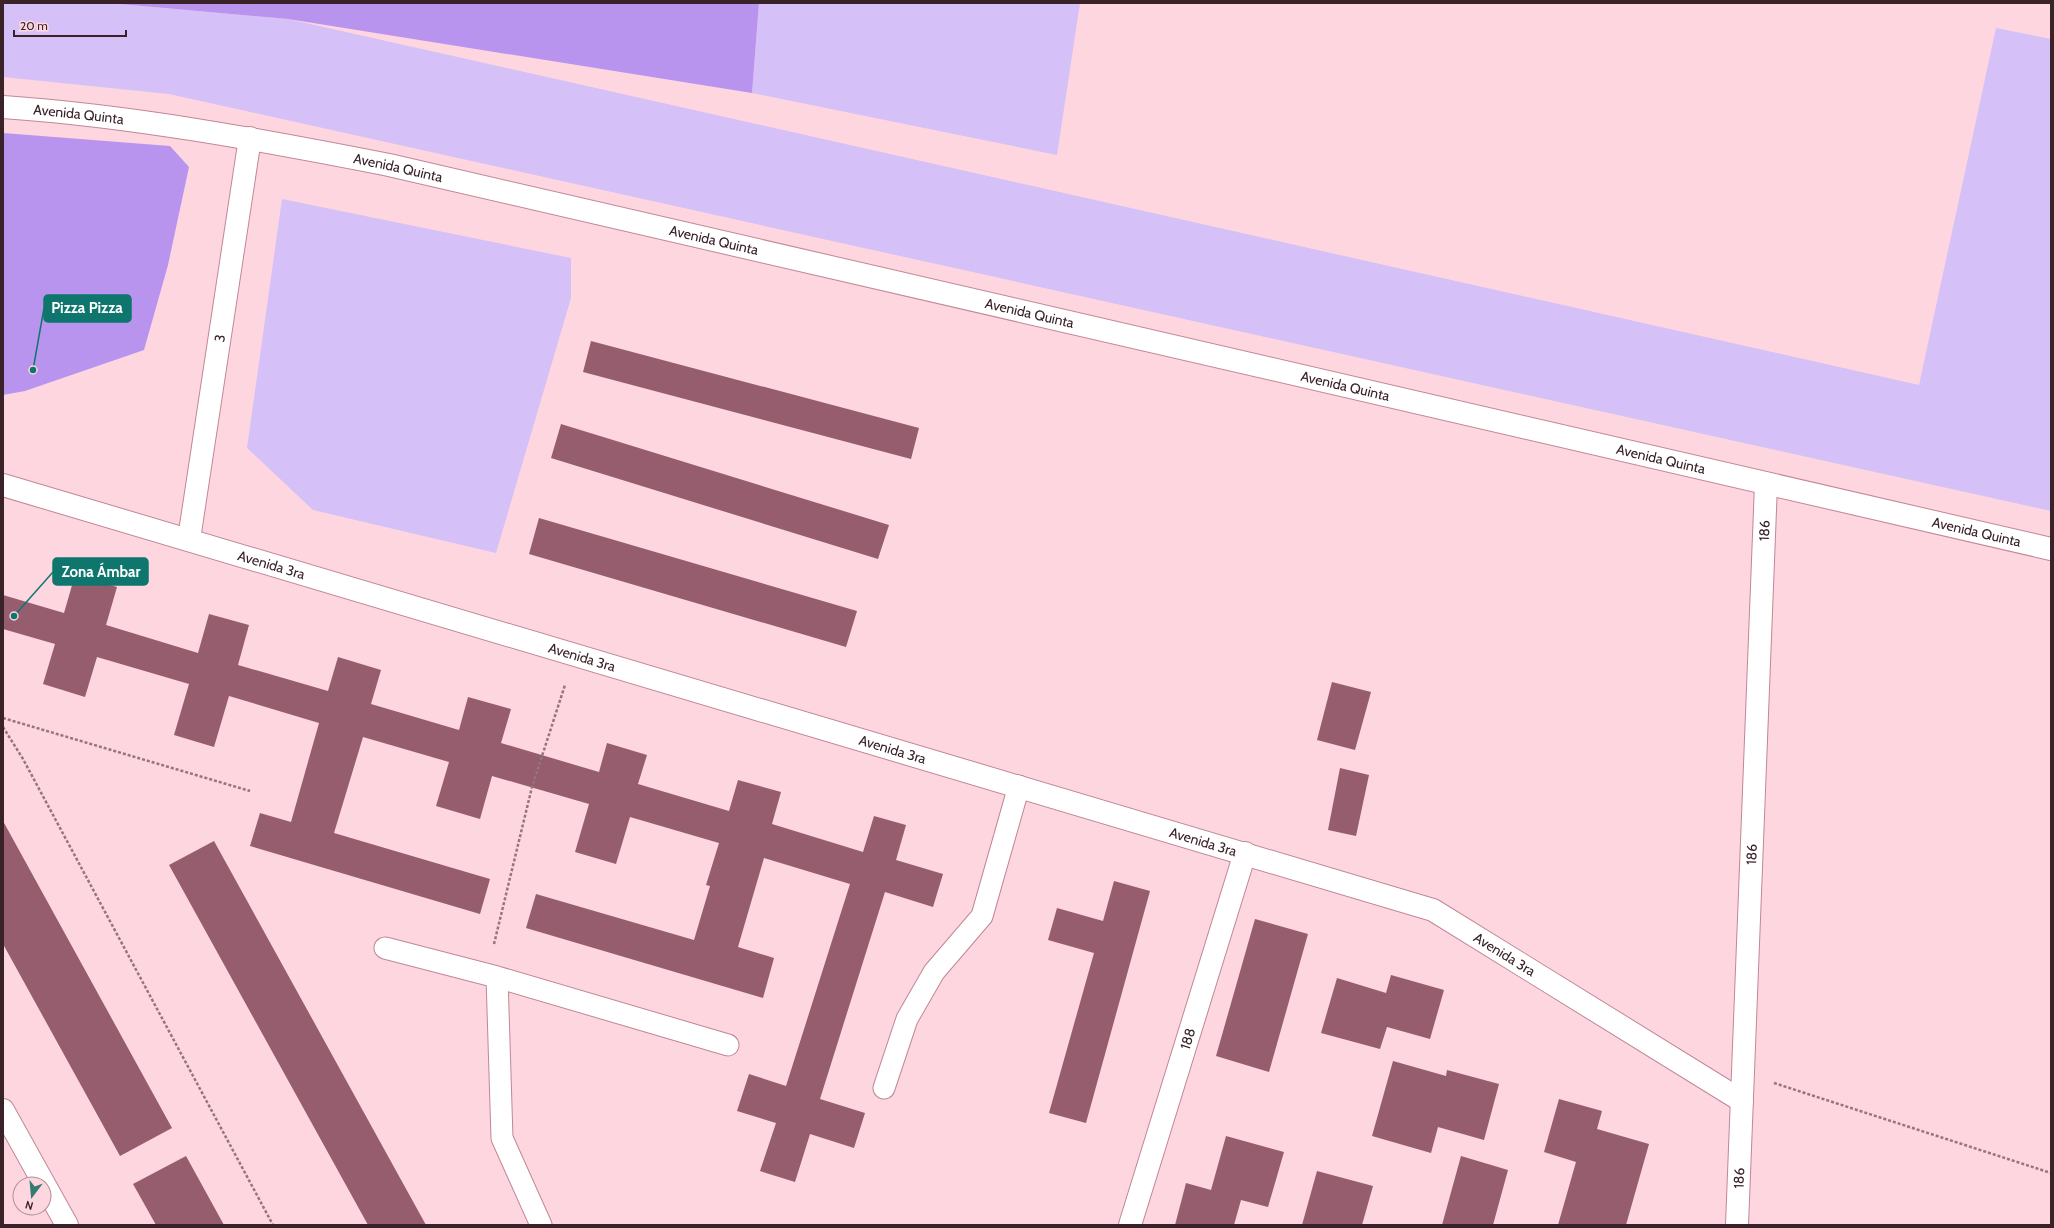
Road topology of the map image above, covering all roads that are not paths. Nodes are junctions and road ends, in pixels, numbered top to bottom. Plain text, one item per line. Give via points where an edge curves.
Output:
1 (3, 107) edge
2 (250, 138) junction
3 (1766, 484) junction
4 (3, 485) edge
5 (189, 538) junction
6 (2051, 549) edge
7 (1019, 786) junction
8 (1245, 853) junction
9 (385, 948) dead end
10 (497, 977) junction
11 (728, 1045) dead end
12 (884, 1088) dead end
13 (1742, 1101) junction
14 (3, 1110) edge
15 (67, 1225) edge
16 (541, 1225) edge
17 (1130, 1225) edge
18 (1737, 1225) edge

1 - 2 street, Avenida Quinta via 75,112
2 - 3 street, Avenida Quinta via 390,165
2 - 5 street, 3
3 - 6 street, Avenida Quinta
3 - 13 street, 186
4 - 5 street, Avenida 3ra
5 - 7 street, Avenida 3ra
7 - 8 street, Avenida 3ra
7 - 12 lane via 982,916 934,972 908,1019
8 - 13 street, Avenida 3ra via 1433,910
8 - 17 street, 188
9 - 10 lane
10 - 11 lane
10 - 16 lane via 502,1138
13 - 18 street, 186
14 - 15 street

